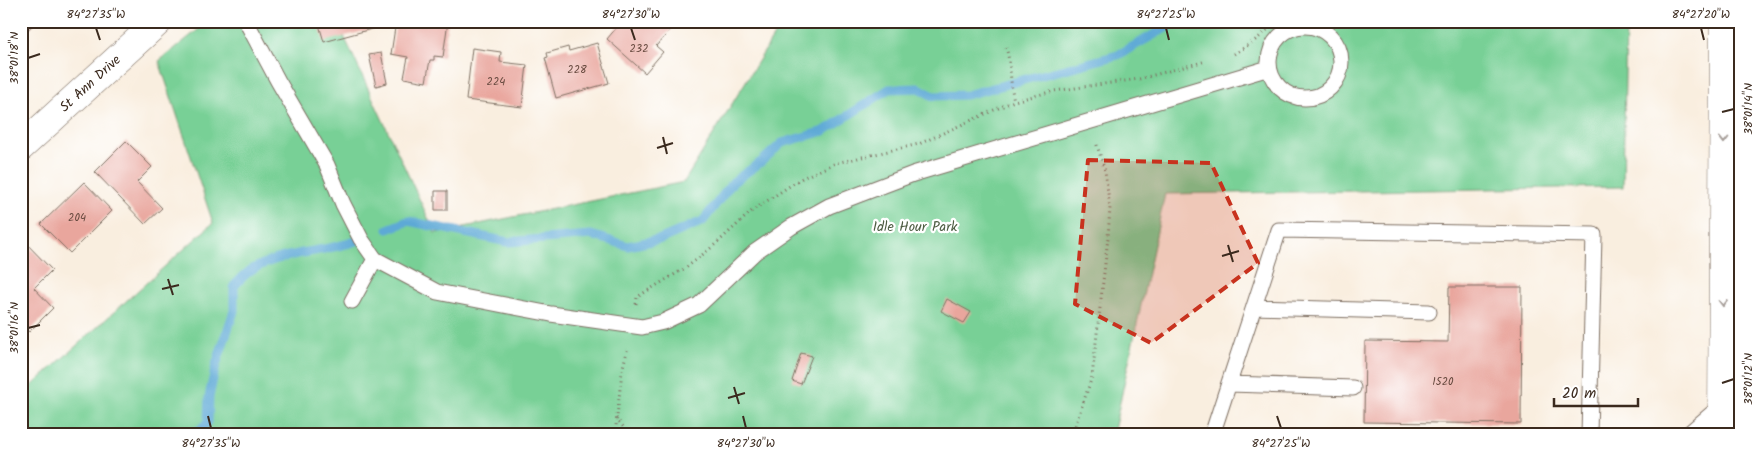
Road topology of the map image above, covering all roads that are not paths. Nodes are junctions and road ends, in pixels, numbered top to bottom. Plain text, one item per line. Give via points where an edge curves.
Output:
1 (159, 21) edge
2 (246, 21) edge
3 (1724, 21) edge
4 (1269, 68) junction
5 (21, 148) edge
6 (375, 259) junction
7 (352, 301) dead end
8 (1254, 307) junction
9 (1429, 312) dead end
10 (1229, 384) junction
11 (1353, 388) dead end
12 (1722, 405) junction
13 (1212, 435) edge
14 (1589, 435) edge
15 (1687, 435) edge
16 (1722, 435) edge

1 - 5 main road, St Ann Drive
2 - 6 lane via 327,164 343,204
3 -> 12 main road
4 - 4 lane via 1274,43 1294,28 1318,29 1336,44 1340,55 1338,78 1322,94 1311,98 1288,94 1272,78
4 - 6 lane via 913,174 829,206 755,252 699,305 663,322 642,327 551,314 437,292
6 - 7 lane
8 - 9 lane
8 - 10 lane
8 - 14 lane via 1279,230 1594,235
10 - 11 lane
10 - 13 lane
12 - 15 lane
12 - 16 main road

